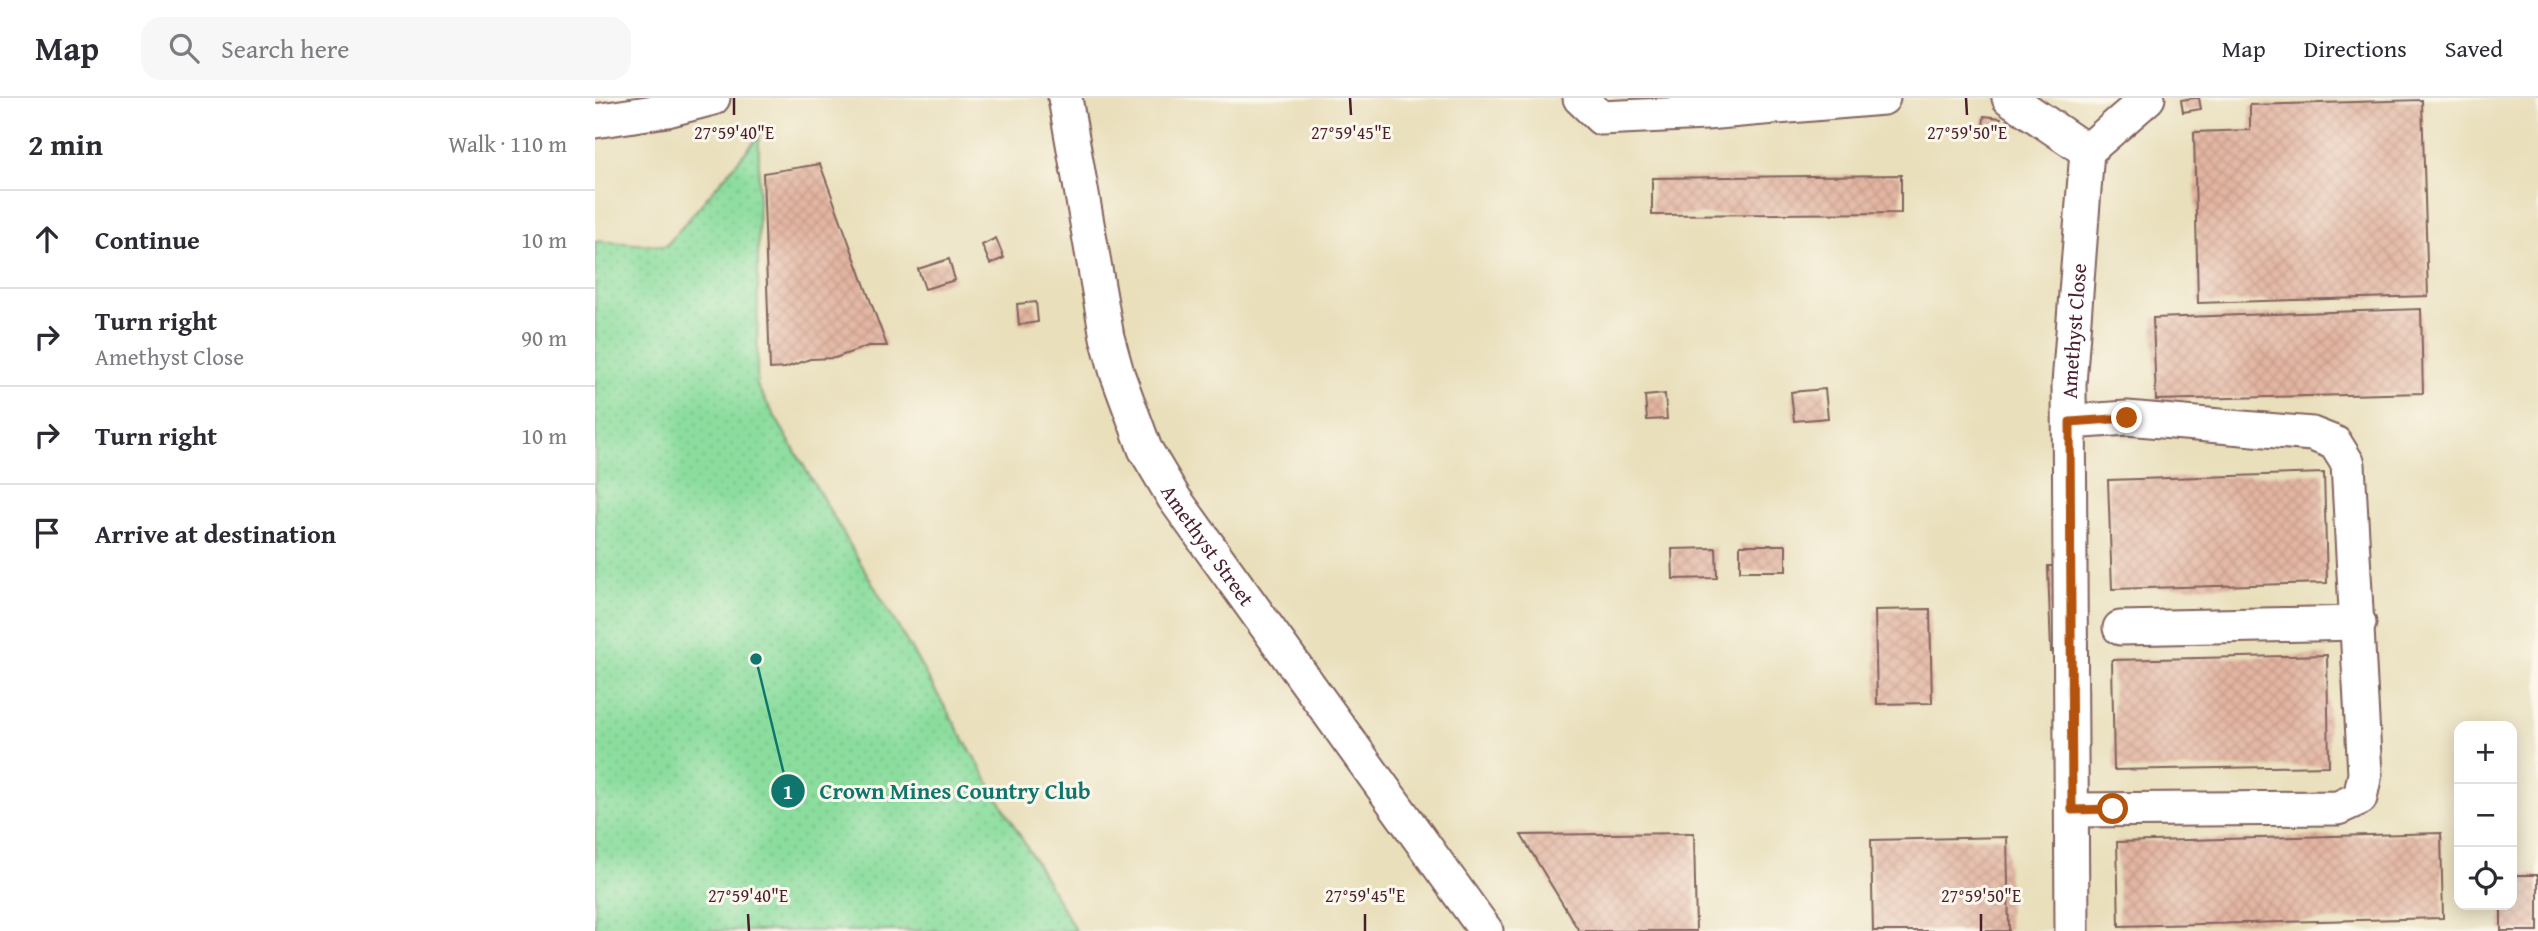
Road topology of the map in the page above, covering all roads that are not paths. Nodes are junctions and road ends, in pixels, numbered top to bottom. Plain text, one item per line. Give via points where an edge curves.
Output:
1 (713, 98) edge
2 (1040, 98) edge
3 (1065, 98) edge
4 (1580, 98) edge
5 (1884, 98) edge
6 (2009, 98) edge
7 (2148, 98) edge
8 (595, 121) edge
9 (2087, 150) junction
10 (1075, 153) junction
11 (2070, 422) junction
12 (2359, 623) junction
13 (2120, 628) dead end
14 (2072, 810) junction
15 (1486, 931) edge
16 (2072, 931) edge

1 - 8 street
2 - 10 street
3 - 10 street, Amethyst Street
4 - 5 street via 1601,118
6 - 9 street
7 - 9 street
9 - 11 street, Amethyst Close
10 - 15 street, Amethyst Street via 1107,337 1145,449 1201,538
11 - 12 street via 2127,418 2312,434 2335,443 2348,464
11 - 14 street, Amethyst Close
12 - 13 street
12 - 14 street via 2365,774 2360,798 2338,808
14 - 16 street, Amethyst Close

